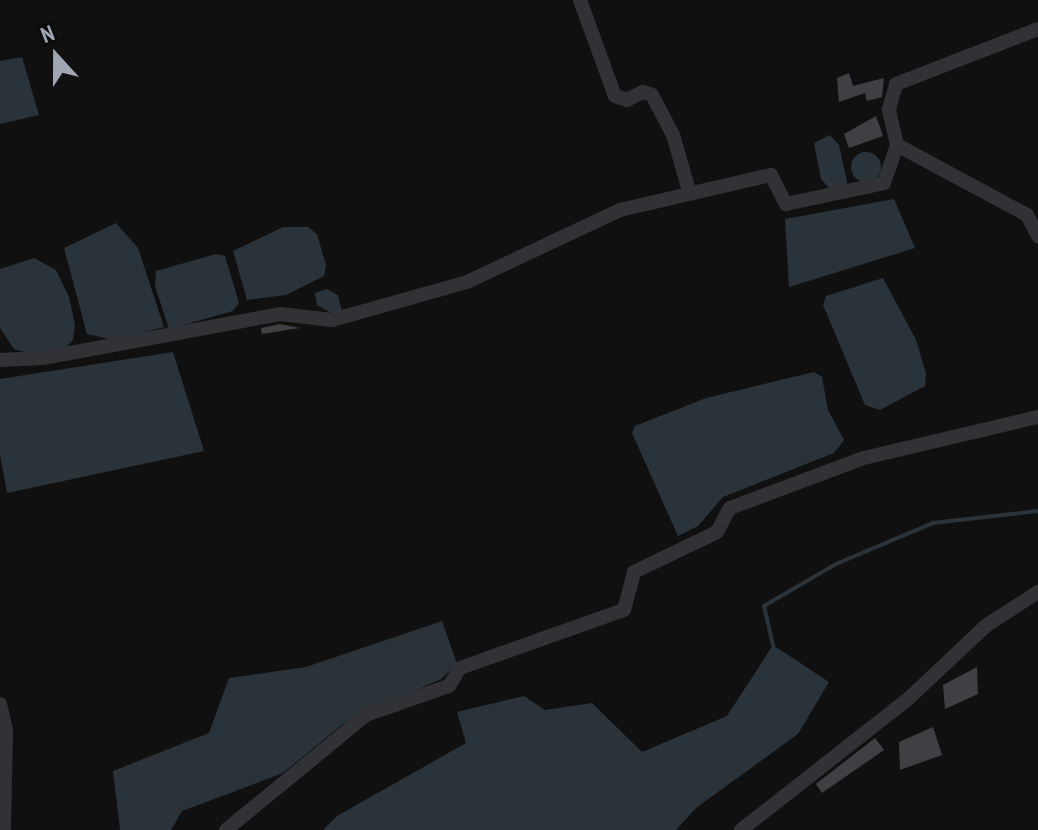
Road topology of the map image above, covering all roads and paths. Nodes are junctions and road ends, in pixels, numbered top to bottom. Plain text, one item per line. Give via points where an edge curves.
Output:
1 (580, 0) edge
2 (1038, 29) edge
3 (897, 145) junction
4 (690, 194) junction
5 (1038, 236) edge
6 (0, 360) edge
7 (1038, 417) edge
8 (1038, 592) edge
9 (0, 704) edge
10 (4, 830) edge
11 (226, 830) edge
12 (741, 830) edge

1 - 4 street via 615,96 627,100 643,92 652,95 673,135
2 - 3 street via 896,84 889,109
3 - 4 street via 884,183 832,197 786,204 771,175
3 - 5 street via 1027,215
4 - 6 street via 620,210 467,282 332,320 280,314 43,358
7 - 11 street via 864,458 730,508 717,532 634,572 624,610 460,668 449,686 366,715
8 - 12 street via 987,625 907,700
9 - 10 street via 6,731

